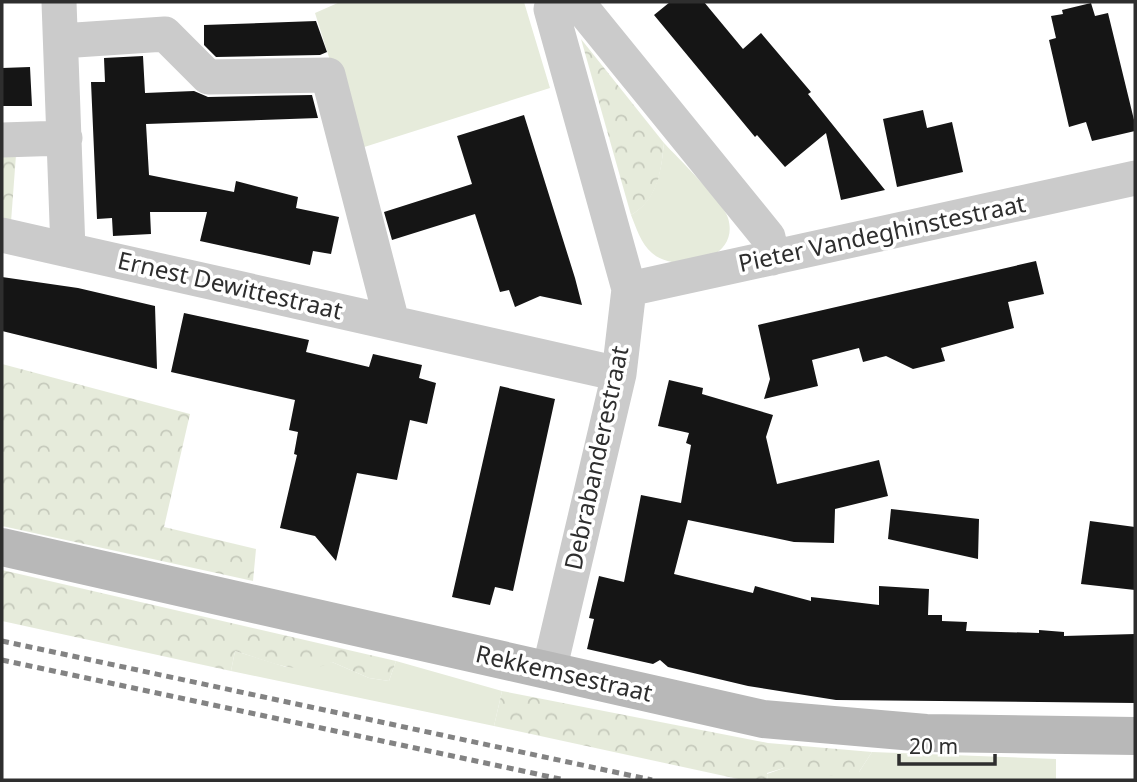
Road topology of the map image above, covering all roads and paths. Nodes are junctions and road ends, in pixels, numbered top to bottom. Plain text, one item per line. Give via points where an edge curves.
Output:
1 (59, 2) edge
2 (554, 2) edge
3 (577, 2) edge
4 (61, 41) junction
5 (65, 138) junction
6 (2, 140) edge
7 (1135, 178) edge
8 (2, 235) edge
9 (68, 250) junction
10 (772, 258) junction
11 (629, 289) junction
12 (392, 323) junction
13 (619, 374) junction
14 (2, 547) edge
15 (549, 671) junction
16 (1135, 736) edge

1 - 4 street
2 - 11 street, Debrabanderestraat via 551,9
3 - 10 street via 768,237
4 - 5 street
4 - 12 street via 165,34 208,77 328,75
5 - 6 street
5 - 9 street
7 - 10 street, Pieter Vandeghinstestraat
8 - 9 street, Ernest Dewittestraat
9 - 12 street, Ernest Dewittestraat
10 - 11 street, Pieter Vandeghinstestraat
11 - 13 street, Debrabanderestraat
12 - 13 street, Ernest Dewittestraat
13 - 15 street, Debrabanderestraat
14 - 15 street, Rekkemsestraat
15 - 16 street, Rekkemsestraat via 763,719 926,733

